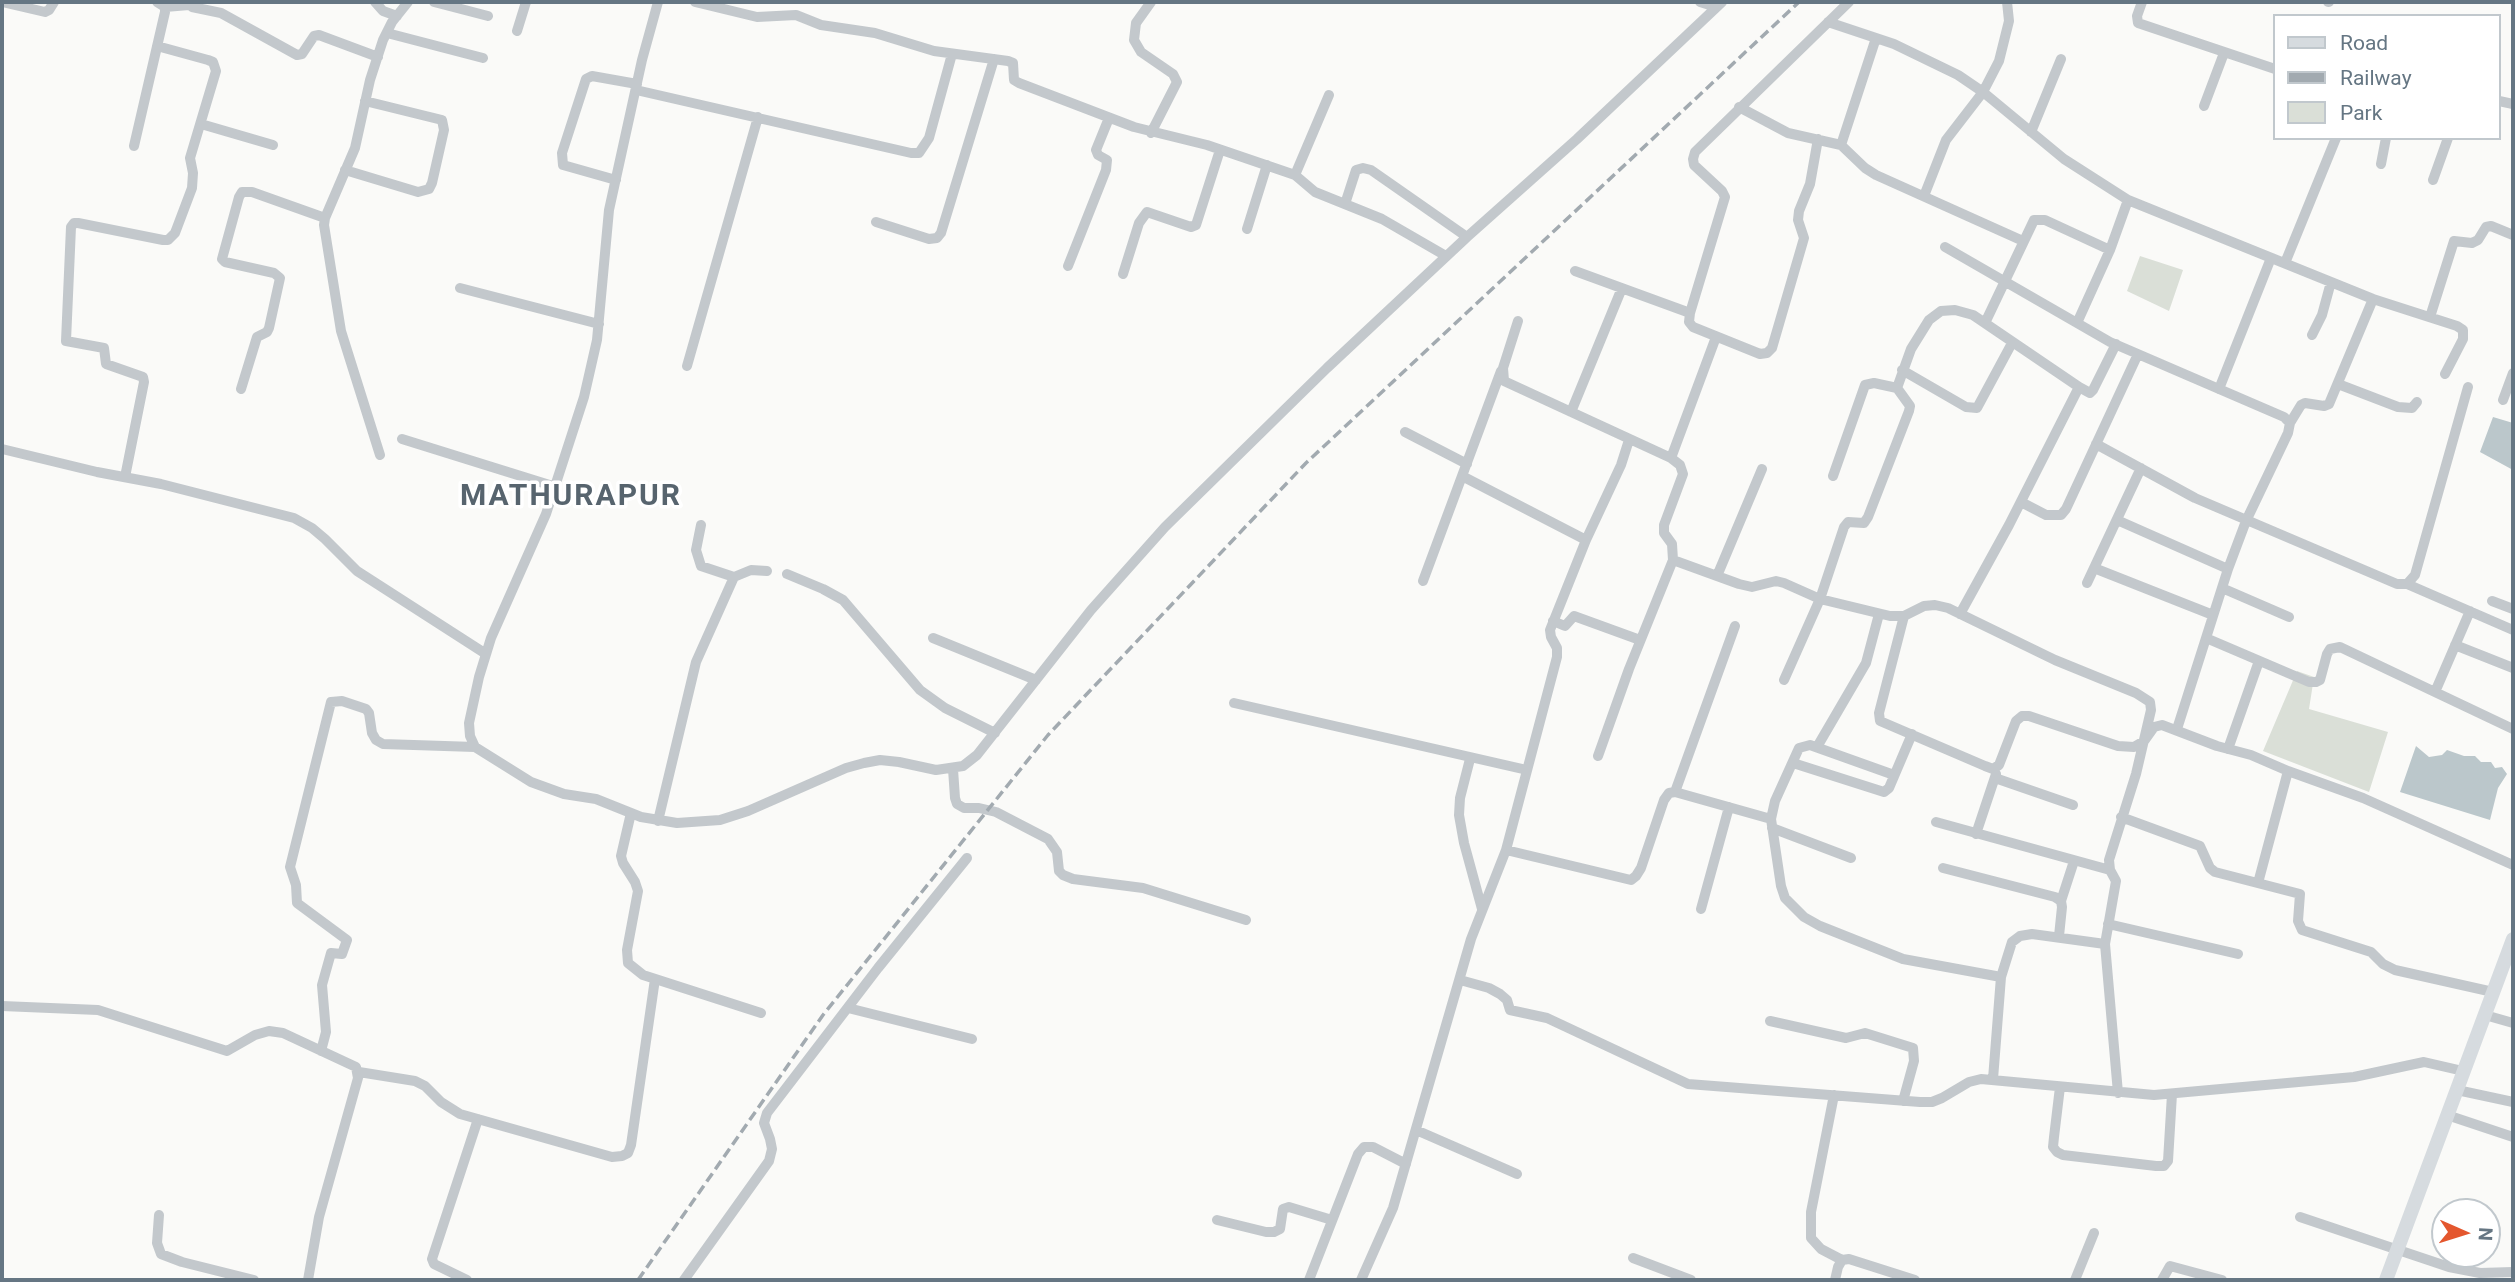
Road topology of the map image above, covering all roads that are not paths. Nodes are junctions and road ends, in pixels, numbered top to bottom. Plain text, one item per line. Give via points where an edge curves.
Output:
1 (2, 2) edge
2 (54, 2) edge
3 (375, 2) edge
4 (408, 2) edge
5 (434, 2) edge
6 (526, 2) edge
7 (659, 2) edge
8 (695, 2) edge
9 (1151, 2) edge
10 (1700, 2) edge
11 (1849, 2) edge
12 (2007, 2) edge
13 (2142, 2) edge
14 (189, 3) edge
15 (161, 4) edge
16 (1719, 4) edge
17 (397, 16) junction
18 (488, 16) dead end
19 (1828, 22) junction
20 (517, 31) dead end
21 (387, 33) junction
22 (1875, 38) junction
23 (157, 46) junction
24 (2224, 52) junction
25 (952, 54) junction
26 (377, 57) junction
27 (483, 58) dead end
28 (994, 59) junction
29 (2061, 59) dead end
30 (2274, 69) edge
31 (636, 87) junction
32 (1983, 92) junction
33 (1329, 95) dead end
34 (365, 101) junction
35 (2204, 106) dead end
36 (1739, 107) junction
37 (758, 117) junction
38 (1109, 118) junction
39 (201, 124) junction
40 (2031, 132) junction
41 (1152, 133) junction
42 (1818, 139) junction
43 (2335, 140) edge
44 (2386, 140) edge
45 (2447, 140) edge
46 (273, 145) dead end
47 (1841, 145) junction
48 (134, 146) dead end
49 (1220, 150) junction
50 (2381, 164) dead end
51 (1267, 165) junction
52 (345, 170) junction
53 (1295, 175) junction
54 (616, 180) junction
55 (2433, 180) dead end
56 (1924, 196) junction
57 (2128, 200) junction
58 (1345, 204) junction
59 (324, 218) junction
60 (876, 222) dead end
61 (1247, 229) dead end
62 (2513, 235) edge
63 (1467, 237) junction
64 (2023, 241) junction
65 (1945, 247) dead end
66 (2110, 250) junction
67 (1446, 256) junction
68 (2271, 258) junction
69 (2285, 263) junction
70 (1068, 266) dead end
71 (1575, 271) dead end
72 (1123, 274) dead end
73 (2005, 282) junction
74 (2331, 282) junction
75 (460, 288) dead end
76 (1622, 288) junction
77 (2373, 299) junction
78 (1690, 313) junction
79 (2430, 317) junction
80 (1518, 321) dead end
81 (1985, 323) junction
82 (2077, 323) junction
83 (599, 324) junction
84 (2312, 335) dead end
85 (1716, 337) junction
86 (2012, 343) junction
87 (2116, 344) junction
88 (2138, 354) junction
89 (687, 366) dead end
90 (1503, 368) junction
91 (1902, 370) junction
92 (2513, 373) edge
93 (2445, 374) dead end
94 (2338, 384) junction
95 (2078, 387) junction
96 (2468, 387) dead end
97 (1897, 388) junction
98 (241, 389) dead end
99 (2219, 389) junction
100 (2503, 400) dead end
101 (2417, 402) dead end
102 (1571, 412) junction
103 (2290, 422) junction
104 (1405, 432) dead end
105 (402, 439) dead end
106 (1629, 440) junction
107 (2096, 444) junction
108 (2, 449) edge
109 (380, 455) dead end
110 (1671, 458) junction
111 (1466, 464) junction
112 (1762, 468) dead end
113 (2141, 468) junction
114 (1833, 475) dead end
115 (124, 477) junction
116 (1462, 477) junction
117 (556, 487) junction
118 (2021, 502) junction
119 (2116, 520) junction
120 (2246, 521) junction
121 (701, 525) dead end
122 (1586, 540) junction
123 (1673, 561) junction
124 (2094, 568) junction
125 (2228, 569) junction
126 (767, 571) dead end
127 (787, 574) dead end
128 (1717, 576) junction
129 (734, 577) junction
130 (1423, 581) dead end
131 (2087, 583) dead end
132 (2407, 584) junction
133 (2222, 589) junction
134 (1820, 599) junction
135 (2492, 601) dead end
136 (2513, 609) edge
137 (2470, 611) junction
138 (1879, 614) junction
139 (1960, 614) junction
140 (2213, 615) junction
141 (1904, 616) junction
142 (2290, 617) dead end
143 (1553, 621) junction
144 (1735, 626) dead end
145 (2513, 630) edge
146 (933, 638) dead end
147 (2206, 638) junction
148 (1640, 640) junction
149 (2455, 645) junction
150 (486, 654) junction
151 (2259, 661) junction
152 (2513, 668) edge
153 (1036, 680) junction
154 (1784, 680) dead end
155 (2435, 692) junction
156 (1234, 703) dead end
157 (2176, 729) junction
158 (2513, 729) edge
159 (995, 733) junction
160 (1912, 734) junction
161 (2144, 741) junction
162 (475, 747) junction
163 (1817, 747) junction
164 (2228, 749) junction
165 (1598, 756) dead end
166 (1470, 759) junction
167 (1793, 763) junction
168 (1999, 765) junction
169 (953, 769) junction
170 (1527, 770) junction
171 (2288, 771) junction
172 (1894, 775) junction
173 (1995, 778) junction
174 (1675, 792) junction
175 (2073, 805) dead end
176 (1729, 807) junction
177 (631, 813) junction
178 (2121, 817) junction
179 (658, 821) junction
180 (1936, 822) dead end
181 (1771, 824) junction
182 (1976, 834) junction
183 (1506, 850) junction
184 (967, 858) dead end
185 (1850, 858) dead end
186 (2074, 861) junction
187 (2513, 866) edge
188 (1943, 868) dead end
189 (2110, 870) junction
190 (2258, 883) junction
191 (2061, 901) junction
192 (1482, 909) junction
193 (1701, 909) dead end
194 (1246, 920) dead end
195 (2108, 924) junction
196 (2059, 936) junction
197 (2513, 939) edge
198 (2105, 944) junction
199 (2238, 954) dead end
200 (2001, 977) junction
201 (655, 979) junction
202 (1460, 981) junction
203 (2493, 992) junction
204 (2, 1006) edge
205 (848, 1008) junction
206 (761, 1013) dead end
207 (2485, 1015) junction
208 (1770, 1021) dead end
209 (2513, 1023) edge
210 (972, 1038) dead end
211 (321, 1051) junction
212 (2463, 1071) junction
213 (359, 1072) junction
214 (1993, 1079) junction
215 (2060, 1087) junction
216 (2457, 1090) junction
217 (2118, 1093) junction
218 (2172, 1094) junction
219 (1835, 1096) junction
220 (1903, 1101) junction
221 (2513, 1102) edge
222 (2447, 1115) junction
223 (478, 1119) junction
224 (1416, 1130) junction
225 (2513, 1138) edge
226 (1406, 1164) junction
227 (1517, 1174) dead end
228 (159, 1216) dead end
229 (2300, 1217) dead end
230 (1217, 1220) dead end
231 (1332, 1220) junction
232 (2094, 1233) dead end
233 (2398, 1248) junction
234 (1633, 1258) dead end
235 (1842, 1260) junction
236 (2513, 1272) edge
237 (2500, 1276) edge
238 (1312, 1279) edge
239 (254, 1280) edge
240 (308, 1280) edge
241 (467, 1280) edge
242 (684, 1280) edge
243 (1361, 1280) edge
244 (1691, 1280) edge
245 (1835, 1280) edge
246 (1915, 1280) edge
247 (2075, 1280) edge
248 (2162, 1280) edge
249 (2222, 1280) edge
250 (2386, 1280) edge

1 - 2 street via 45,12
3 - 17 street
4 - 17 street
5 - 18 street
6 - 20 street
7 - 31 street
8 - 25 street via 757,17 796,15
9 - 41 street via 1136,23 1134,40 1177,82
10 - 16 street
11 - 19 street
12 - 32 street via 2004,45
13 - 24 street via 2138,23
14 - 15 street
14 - 26 street via 221,13 297,55 318,35
15 - 23 street
16 - 63 street
17 - 21 street
19 - 22 street
19 - 36 street
21 - 26 street
21 - 27 street
22 - 32 street via 1958,75
22 - 47 street
23 - 39 street via 208,60 215,67
23 - 48 street
24 - 30 street
24 - 35 street
25 - 28 street
25 - 37 street via 929,138 919,153
26 - 34 street
28 - 38 street via 1013,63 1012,76 1019,83
28 - 60 street via 937,238
29 - 40 street
31 - 37 street
31 - 54 street
31 - 54 street via 592,76 586,79 562,153 563,165
32 - 40 street
32 - 56 street via 1946,140
33 - 53 street
34 - 52 street
34 - 52 street via 442,120 444,130 432,183 429,189 418,191
36 - 42 street via 1779,130
36 - 78 street via 1693,159 1725,197
37 - 89 street
38 - 41 street
38 - 70 street via 1096,150 1108,165
39 - 46 street
39 - 115 street via 190,158 192,188 172,238 78,223 71,228 66,341 104,348 106,364 143,377
40 - 57 street
41 - 49 street
42 - 47 street
42 - 85 street via 1810,184 1799,211 1804,238 1772,348 1760,354
43 - 69 street
44 - 50 street
45 - 55 street
47 - 56 street via 1865,168
49 - 51 street
49 - 72 street via 1196,225 1147,212
51 - 53 street
51 - 61 street
52 - 59 street
53 - 58 street via 1315,192
54 - 83 street
56 - 64 street
57 - 66 street
57 - 68 street
58 - 63 street via 1356,170 1371,170
58 - 67 street via 1382,219
59 - 98 street via 252,192 242,192 239,197 222,259 280,278 269,328 257,337
59 - 109 street via 341,331
62 - 79 street via 2491,226 2472,243 2454,241
63 - 67 street
64 - 66 street via 2031,224 2039,219
64 - 73 street
65 - 73 street
66 - 82 street
67 - 153 street via 1165,527
68 - 69 street
68 - 99 street
69 - 74 street
71 - 76 street
73 - 81 street
73 - 82 street
74 - 77 street
74 - 84 street
75 - 83 street
76 - 78 street
76 - 102 street
77 - 79 street
77 - 94 street
78 - 85 street via 1693,327
79 - 93 street via 2462,330 2459,348
80 - 90 street
81 - 86 street
81 - 91 street via 1955,310 1941,312 1920,332
82 - 87 street
83 - 117 street via 584,397
85 - 110 street
86 - 91 street via 1977,408 1966,407
86 - 95 street
87 - 88 street
87 - 95 street via 2093,390 2090,393
88 - 99 street
88 - 107 street
90 - 102 street via 1504,381
90 - 111 street
91 - 97 street
92 - 100 street
94 - 101 street via 2398,407 2412,408
94 - 103 street via 2329,404 2305,402
95 - 118 street
96 - 132 street via 2415,575
97 - 114 street via 1865,385
97 - 134 street via 1909,411 1868,517 1864,523 1848,522 1844,527
99 - 103 street
102 - 106 street
103 - 120 street
104 - 111 street
105 - 117 street
106 - 110 street
106 - 122 street
107 - 113 street
107 - 118 street via 2060,515 2046,515
108 - 115 street
110 - 123 street via 1683,474 1664,524
111 - 116 street
112 - 128 street
113 - 119 street
113 - 120 street
115 - 150 street via 294,518 312,528 357,571
116 - 122 street
116 - 130 street
117 - 150 street
118 - 139 street
119 - 124 street
119 - 125 street
120 - 125 street
120 - 132 street via 2397,584
121 - 129 street via 696,550 701,566
122 - 143 street
123 - 128 street
123 - 148 street
124 - 131 street
124 - 140 street
125 - 133 street
126 - 129 street via 751,570
127 - 159 street via 843,600 920,690 944,708
128 - 134 street via 1752,587 1776,581
129 - 179 street via 696,662
132 - 137 street
133 - 140 street
133 - 142 street
134 - 138 street
134 - 154 street
135 - 136 street
137 - 145 street
137 - 149 street
138 - 141 street
138 - 163 street via 1866,663
139 - 141 street via 1935,605
139 - 161 street via 2144,697 2151,710
140 - 147 street
141 - 160 street via 1880,721
143 - 148 street via 1565,626 1574,616
143 - 170 street via 1550,629 1557,657
144 - 174 street
146 - 153 street
147 - 151 street
147 - 157 street
148 - 165 street
149 - 152 street
149 - 155 street
150 - 162 street via 469,723
151 - 155 street via 2316,682 2330,649 2340,648
151 - 164 street
153 - 159 street
155 - 158 street
156 - 166 street
157 - 161 street via 2162,724
157 - 164 street
159 - 169 street via 977,755
160 - 168 street via 1993,769
160 - 172 street
161 - 168 street via 2134,747 2118,746 2022,716
161 - 178 street
162 - 177 street via 531,782
162 - 211 street via 383,744 372,733 366,709 331,702 290,867 297,903 347,940 342,954 331,953 322,985 326,1032
163 - 167 street via 1804,745
163 - 172 street
164 - 171 street
166 - 170 street
166 - 192 street via 1459,815
167 - 172 street via 1879,792 1889,788
167 - 181 street via 1775,801
168 - 173 street
169 - 179 street via 880,760 838,771 720,820
169 - 194 street via 957,804 996,812 1048,839 1063,875 1143,888
170 - 183 street
171 - 187 street via 2363,798
171 - 190 street
173 - 175 street
173 - 182 street
174 - 176 street
174 - 183 street via 1664,800 1641,868 1631,880
176 - 181 street
176 - 193 street
177 - 179 street
177 - 201 street via 621,856 638,891 626,957 632,968
178 - 189 street
178 - 190 street via 2200,846 2215,872
180 - 182 street
181 - 185 street
181 - 200 street via 1785,898 1804,917 1902,959
182 - 186 street
183 - 192 street
184 - 205 street
186 - 189 street
186 - 191 street
188 - 191 street
189 - 195 street via 2116,880
190 - 203 street via 2300,894 2302,930 2371,952 2395,970
191 - 196 street
192 - 202 street
195 - 198 street
195 - 199 street
196 - 198 street
196 - 200 street via 2020,936 2012,942
197 - 203 main road
198 - 217 street
200 - 214 street
201 - 206 street
201 - 223 street via 628,1153 612,1157
202 - 219 street via 1500,994 1510,1010 1547,1018 1688,1084
202 - 224 street
203 - 207 main road
204 - 211 street via 98,1010 228,1051 269,1031
205 - 210 street
205 - 242 street via 768,1114 764,1122 772,1149 769,1161
207 - 209 street
207 - 212 main road
208 - 220 street via 1846,1038 1865,1034 1913,1048
211 - 213 street
212 - 216 main road
212 - 218 street via 2424,1062 2354,1077
213 - 223 street via 415,1081 452,1110
213 - 240 street via 319,1217
214 - 215 street
214 - 220 street via 1969,1082 1933,1102
215 - 217 street
215 - 218 street via 2053,1147 2057,1152 2156,1166 2168,1161
216 - 221 street
216 - 222 main road
217 - 218 street
219 - 220 street
219 - 235 street via 1811,1212 1811,1238
222 - 225 street
222 - 233 main road
223 - 241 street via 432,1259
224 - 226 street
224 - 227 street
226 - 231 street via 1364,1147
226 - 243 street via 1388,1221
228 - 239 street via 161,1254
229 - 233 street
230 - 231 street via 1275,1232 1280,1229 1283,1209 1289,1207
231 - 238 street
232 - 247 street
233 - 237 street via 2449,1267
233 - 250 main road
234 - 244 street
235 - 245 street
235 - 246 street
236 - 237 street
248 - 249 street via 2171,1266

